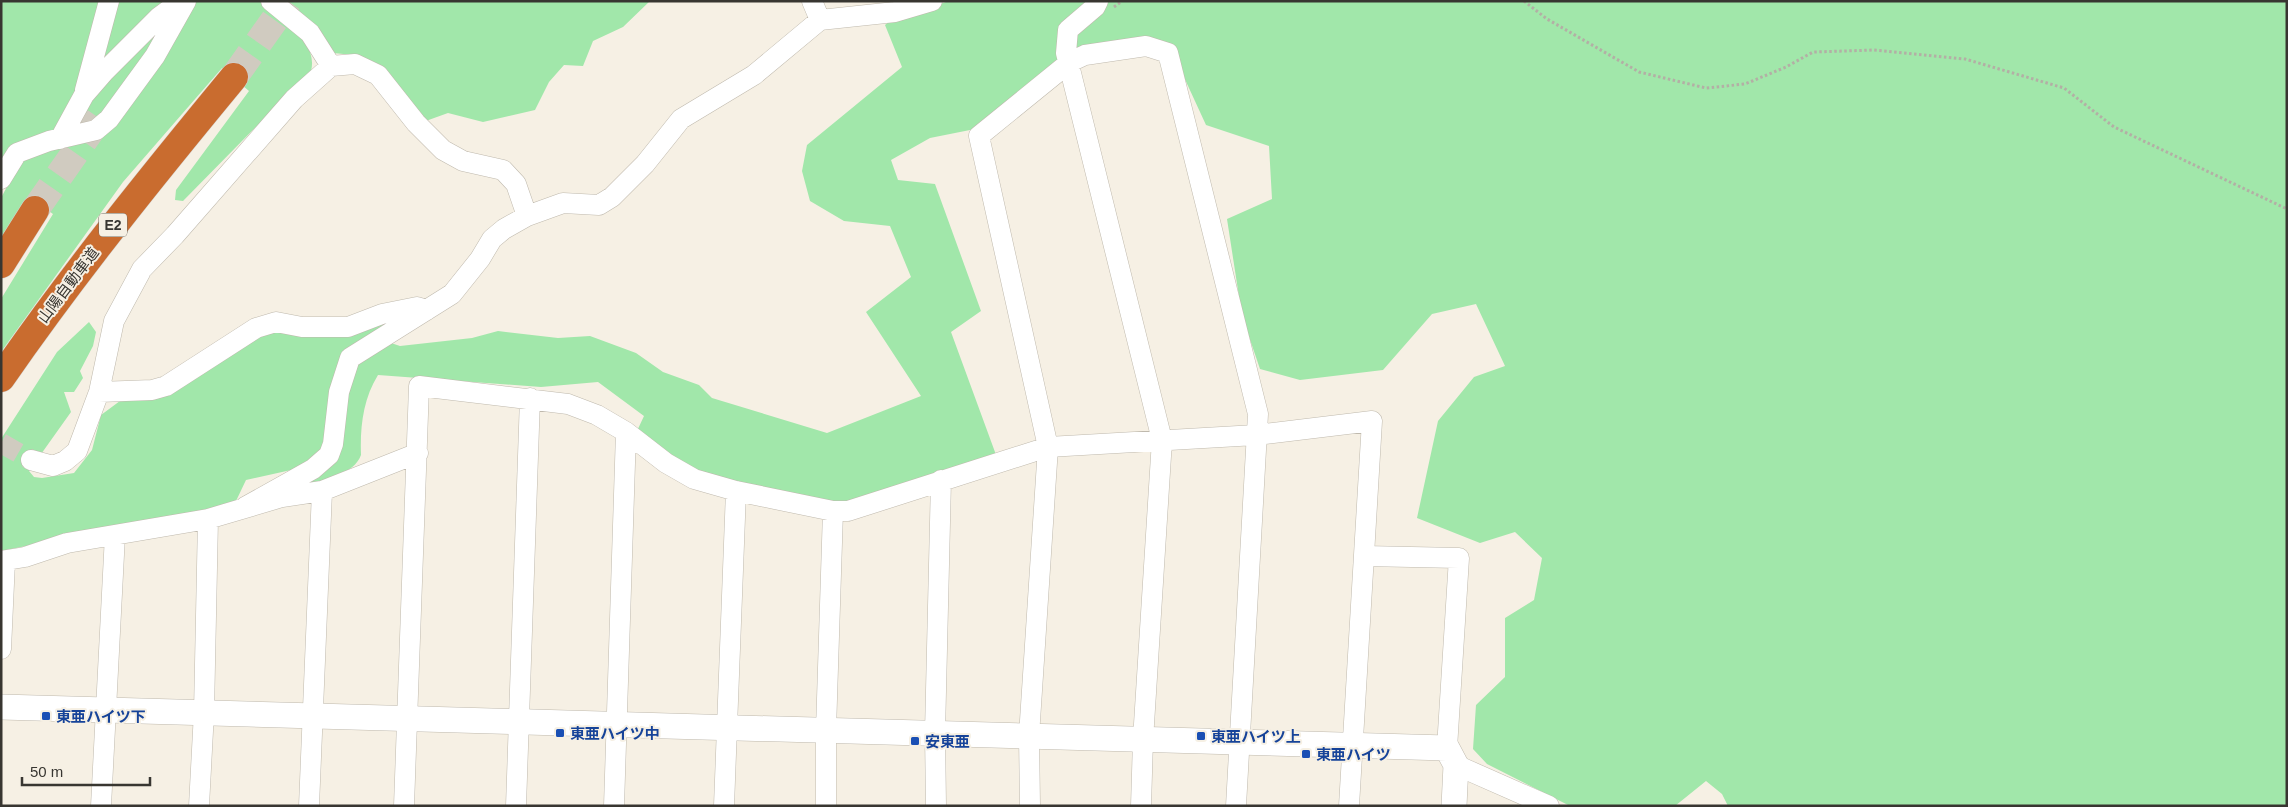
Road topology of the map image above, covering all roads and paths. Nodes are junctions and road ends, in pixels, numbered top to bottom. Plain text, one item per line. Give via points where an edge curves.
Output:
1 (108, 1) edge
2 (181, 1) edge
3 (186, 1) edge
4 (271, 1) edge
5 (812, 1) edge
6 (932, 1) edge
7 (1098, 1) edge
8 (1524, 1) edge
9 (820, 20) junction
10 (1070, 62) junction
11 (331, 66) junction
12 (234, 77) tunnel mouth
13 (84, 95) junction
14 (60, 139) junction
15 (1, 179) edge
16 (2287, 209) edge
17 (35, 210) tunnel mouth
18 (527, 216) junction
19 (1, 264) edge
20 (428, 310) junction
21 (1, 378) edge
22 (100, 392) junction
23 (530, 398) junction
24 (626, 432) junction
25 (1256, 435) junction
26 (1162, 440) junction
27 (1048, 447) junction
28 (418, 453) junction
29 (31, 460) tunnel mouth
30 (941, 480) junction
31 (322, 491) junction
32 (736, 491) junction
33 (246, 507) junction
34 (833, 511) junction
35 (208, 519) junction
36 (115, 535) junction
37 (1364, 556) junction
38 (3, 561) edge
39 (1, 649) edge
40 (1, 707) edge
41 (104, 710) junction
42 (204, 712) junction
43 (312, 716) junction
44 (408, 719) junction
45 (519, 721) junction
46 (615, 725) junction
47 (727, 727) junction
48 (826, 730) junction
49 (935, 733) junction
50 (1029, 736) junction
51 (1143, 740) junction
52 (1239, 742) junction
53 (1351, 746) junction
54 (1452, 756) junction
55 (101, 806) edge
56 (199, 806) edge
57 (309, 806) edge
58 (404, 806) edge
59 (516, 806) edge
60 (614, 806) edge
61 (724, 806) edge
62 (826, 806) edge
63 (936, 806) edge
64 (1030, 806) edge
65 (1141, 806) edge
66 (1236, 806) edge
67 (1349, 806) edge
68 (1454, 806) edge
69 (1549, 806) edge

1 - 13 street
2 - 13 street via 158,17
3 - 14 street via 155,56 109,118 96,130
4 - 11 street via 310,33
5 - 9 street
6 - 9 street via 895,12
7 - 10 street via 1068,30 1066,53
8 - 16 path via 1547,19 1639,72 1706,88 1745,84 1814,52 1874,50 1965,59 2064,88 2114,127
9 - 18 street via 754,75 681,119 645,164 612,197 599,205 563,204
10 - 25 street via 1085,55 1146,46 1168,53 1258,414
10 - 26 street
10 - 27 street via 979,136
11 - 18 street via 355,64 378,75 416,124 443,150 464,161 503,170 516,184
11 - 22 street via 294,99 142,269 114,321
12 - 21 highway, 山陽自動車道 / E2 via 131,202
13 - 14 street
14 - 15 street via 16,153
17 - 19 highway
18 - 20 street via 492,240 452,294
20 - 22 street via 417,308 382,314 348,327 302,327 276,322 256,328 166,386 152,390
20 - 33 street via 350,358 340,392 329,455 313,469
22 - 29 street via 77,451 53,466
23 - 24 street via 568,404 597,415
23 - 28 street via 418,386
23 - 45 street
24 - 32 street via 666,463 694,479
24 - 46 street
25 - 26 street
25 - 37 street via 1372,422
25 - 52 street
26 - 27 street
26 - 51 street
27 - 30 street
27 - 50 street
28 - 31 street
28 - 44 street
30 - 34 street via 848,512
30 - 49 street
31 - 33 street
31 - 43 street
32 - 34 street
32 - 47 street
33 - 35 street
34 - 48 street
35 - 36 street
35 - 42 street
36 - 38 street via 66,543
36 - 41 street
37 - 53 street
37 - 54 street via 1459,558
38 - 39 street
40 - 41 street
41 - 42 street
41 - 55 street
42 - 43 street
42 - 56 street
43 - 44 street
43 - 57 street
44 - 45 street
44 - 58 street
45 - 46 street
45 - 59 street
46 - 47 street
46 - 60 street
47 - 48 street
47 - 61 street
48 - 49 street
48 - 62 street
49 - 50 street
49 - 63 street
50 - 51 street
50 - 64 street
51 - 52 street
51 - 65 street
52 - 53 street
52 - 66 street
53 - 54 street
53 - 67 street
54 - 68 street
54 - 69 street

